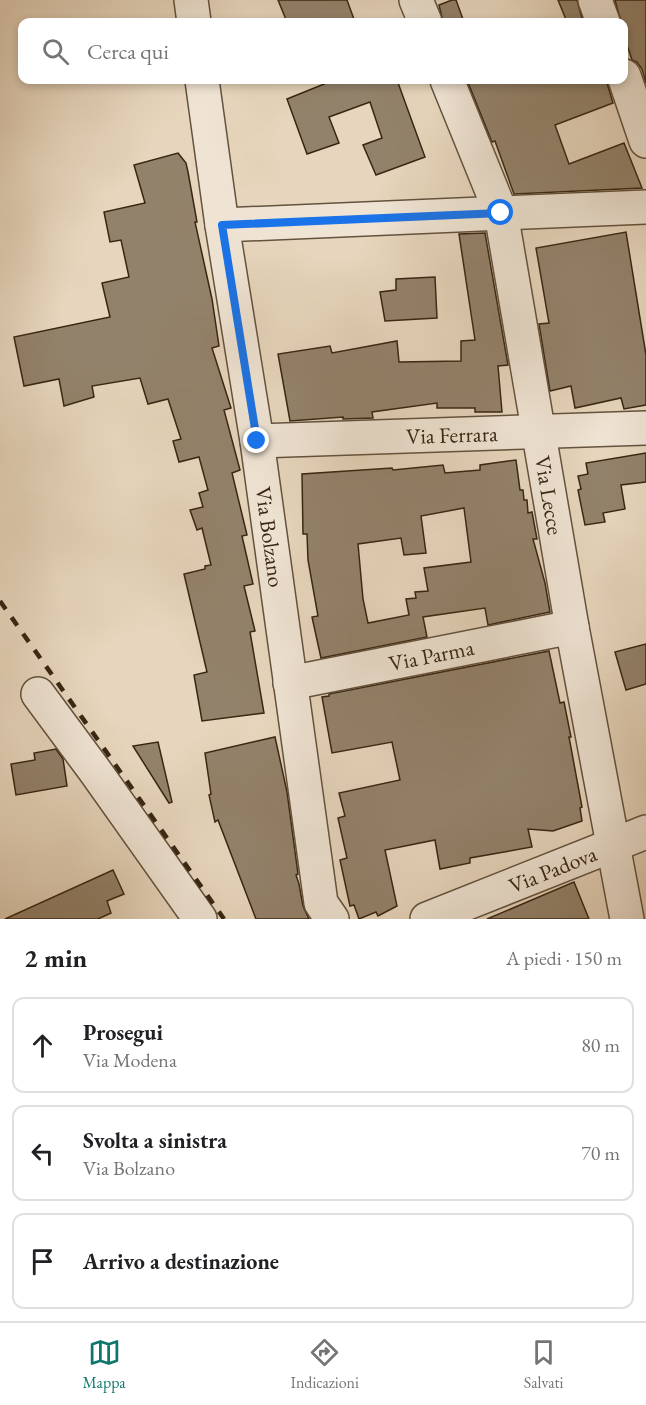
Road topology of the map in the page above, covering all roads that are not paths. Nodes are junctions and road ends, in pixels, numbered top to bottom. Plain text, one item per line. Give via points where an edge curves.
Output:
1 (191, 0) edge
2 (416, 0) edge
3 (595, 0) edge
4 (193, 18) edge
5 (423, 18) edge
6 (602, 18) edge
7 (203, 84) edge
8 (449, 84) edge
9 (634, 90) edge
10 (646, 141) edge
11 (646, 207) edge
12 (501, 213) junction
13 (222, 225) junction
14 (646, 428) edge
15 (538, 432) junction
16 (257, 441) junction
17 (572, 627) junction
18 (290, 682) junction
19 (38, 694) dead end
20 (646, 832) edge
21 (614, 845) junction
22 (200, 919) edge
23 (332, 919) edge
24 (427, 919) edge
25 (627, 919) edge

1 - 4 street
2 - 5 street
3 - 6 street
7 - 13 street, Via Bolzano
8 - 12 street, Via Lecce
9 - 10 street
11 - 12 street
12 - 13 street
12 - 15 street, Via Lecce
13 - 16 street, Via Bolzano
14 - 15 street, Via Ferrara
15 - 16 street, Via Ferrara
15 - 17 street, Via Lecce
16 - 18 street, Via Bolzano
17 - 18 street, Via Parma
17 - 21 street, Via Lecce
18 - 23 street, Via Bolzano via 321,903
19 - 22 street
20 - 21 street, Via Padova
21 - 24 street, Via Padova
21 - 25 street, Via Lecce

